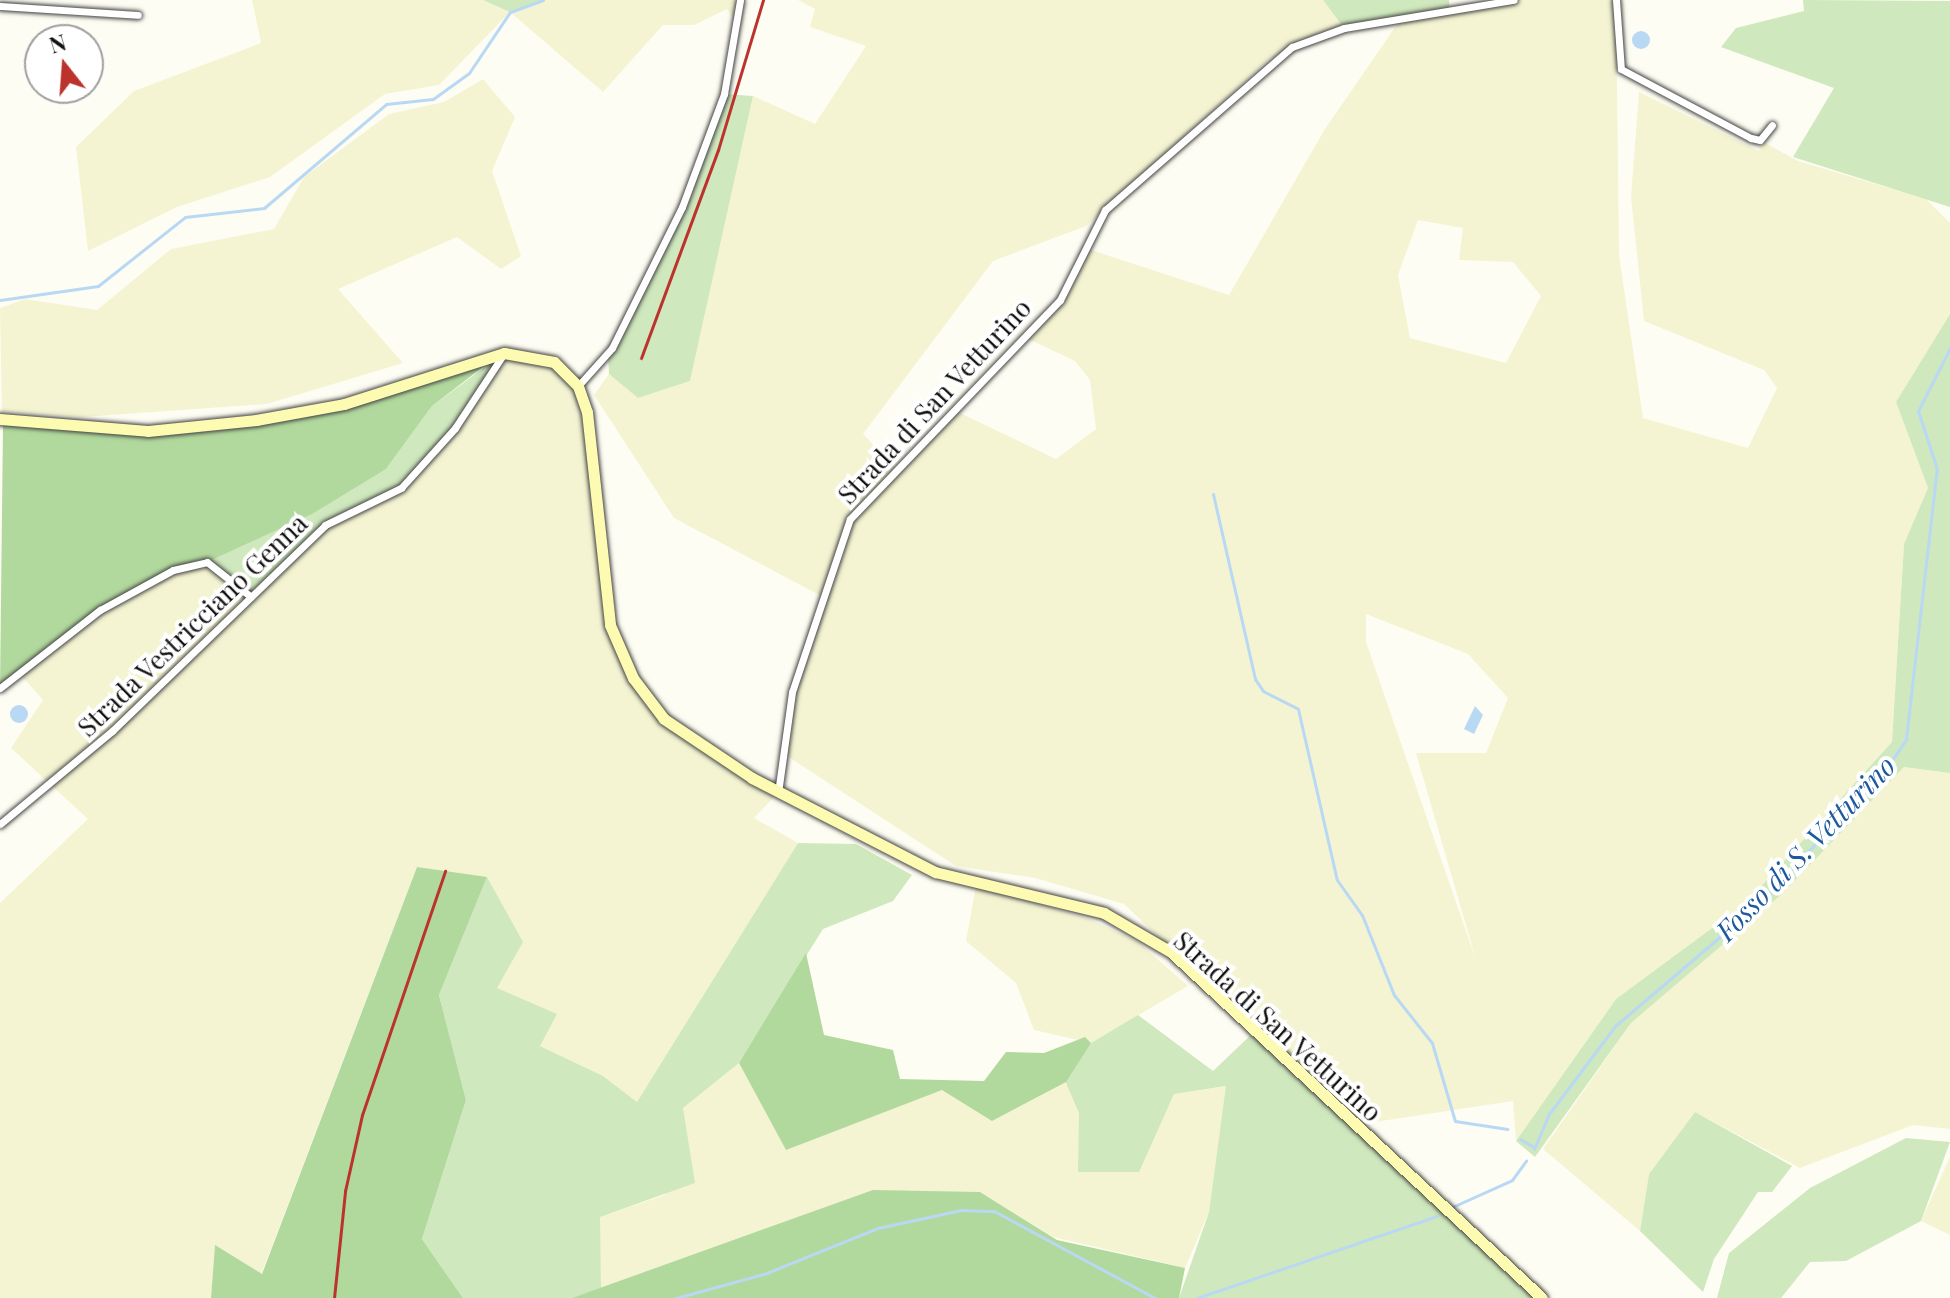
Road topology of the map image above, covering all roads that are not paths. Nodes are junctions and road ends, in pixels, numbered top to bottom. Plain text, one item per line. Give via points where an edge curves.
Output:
1 (91, 0) edge
2 (740, 0) edge
3 (1514, 0) edge
4 (1616, 0) edge
5 (0, 6) edge
6 (88, 11) junction
7 (138, 15) dead end
8 (1772, 125) dead end
9 (504, 353) junction
10 (578, 386) junction
11 (0, 419) edge
12 (251, 597) junction
13 (0, 688) edge
14 (778, 793) junction
15 (0, 824) edge
16 (1542, 1298) edge

1 - 6 street
2 - 10 street via 724,94 682,207 612,348
3 - 14 street, Strada di San Vetturino via 1344,28 1292,47 1105,210 1060,300 850,519 792,692
4 - 8 street via 1621,69 1751,138 1760,140
5 - 6 street
6 - 7 street
9 - 10 street via 554,362
9 - 11 street via 344,404 256,420 148,431
9 - 12 street, Strada Vestricciano Genna via 455,428 401,488 325,525
10 - 14 street via 610,625 633,678 683,734
12 - 13 street via 207,562 173,570 100,610
12 - 15 street, Strada Vestricciano Genna via 112,731
14 - 16 street, Strada di San Vetturino via 935,872 1104,913 1171,952

